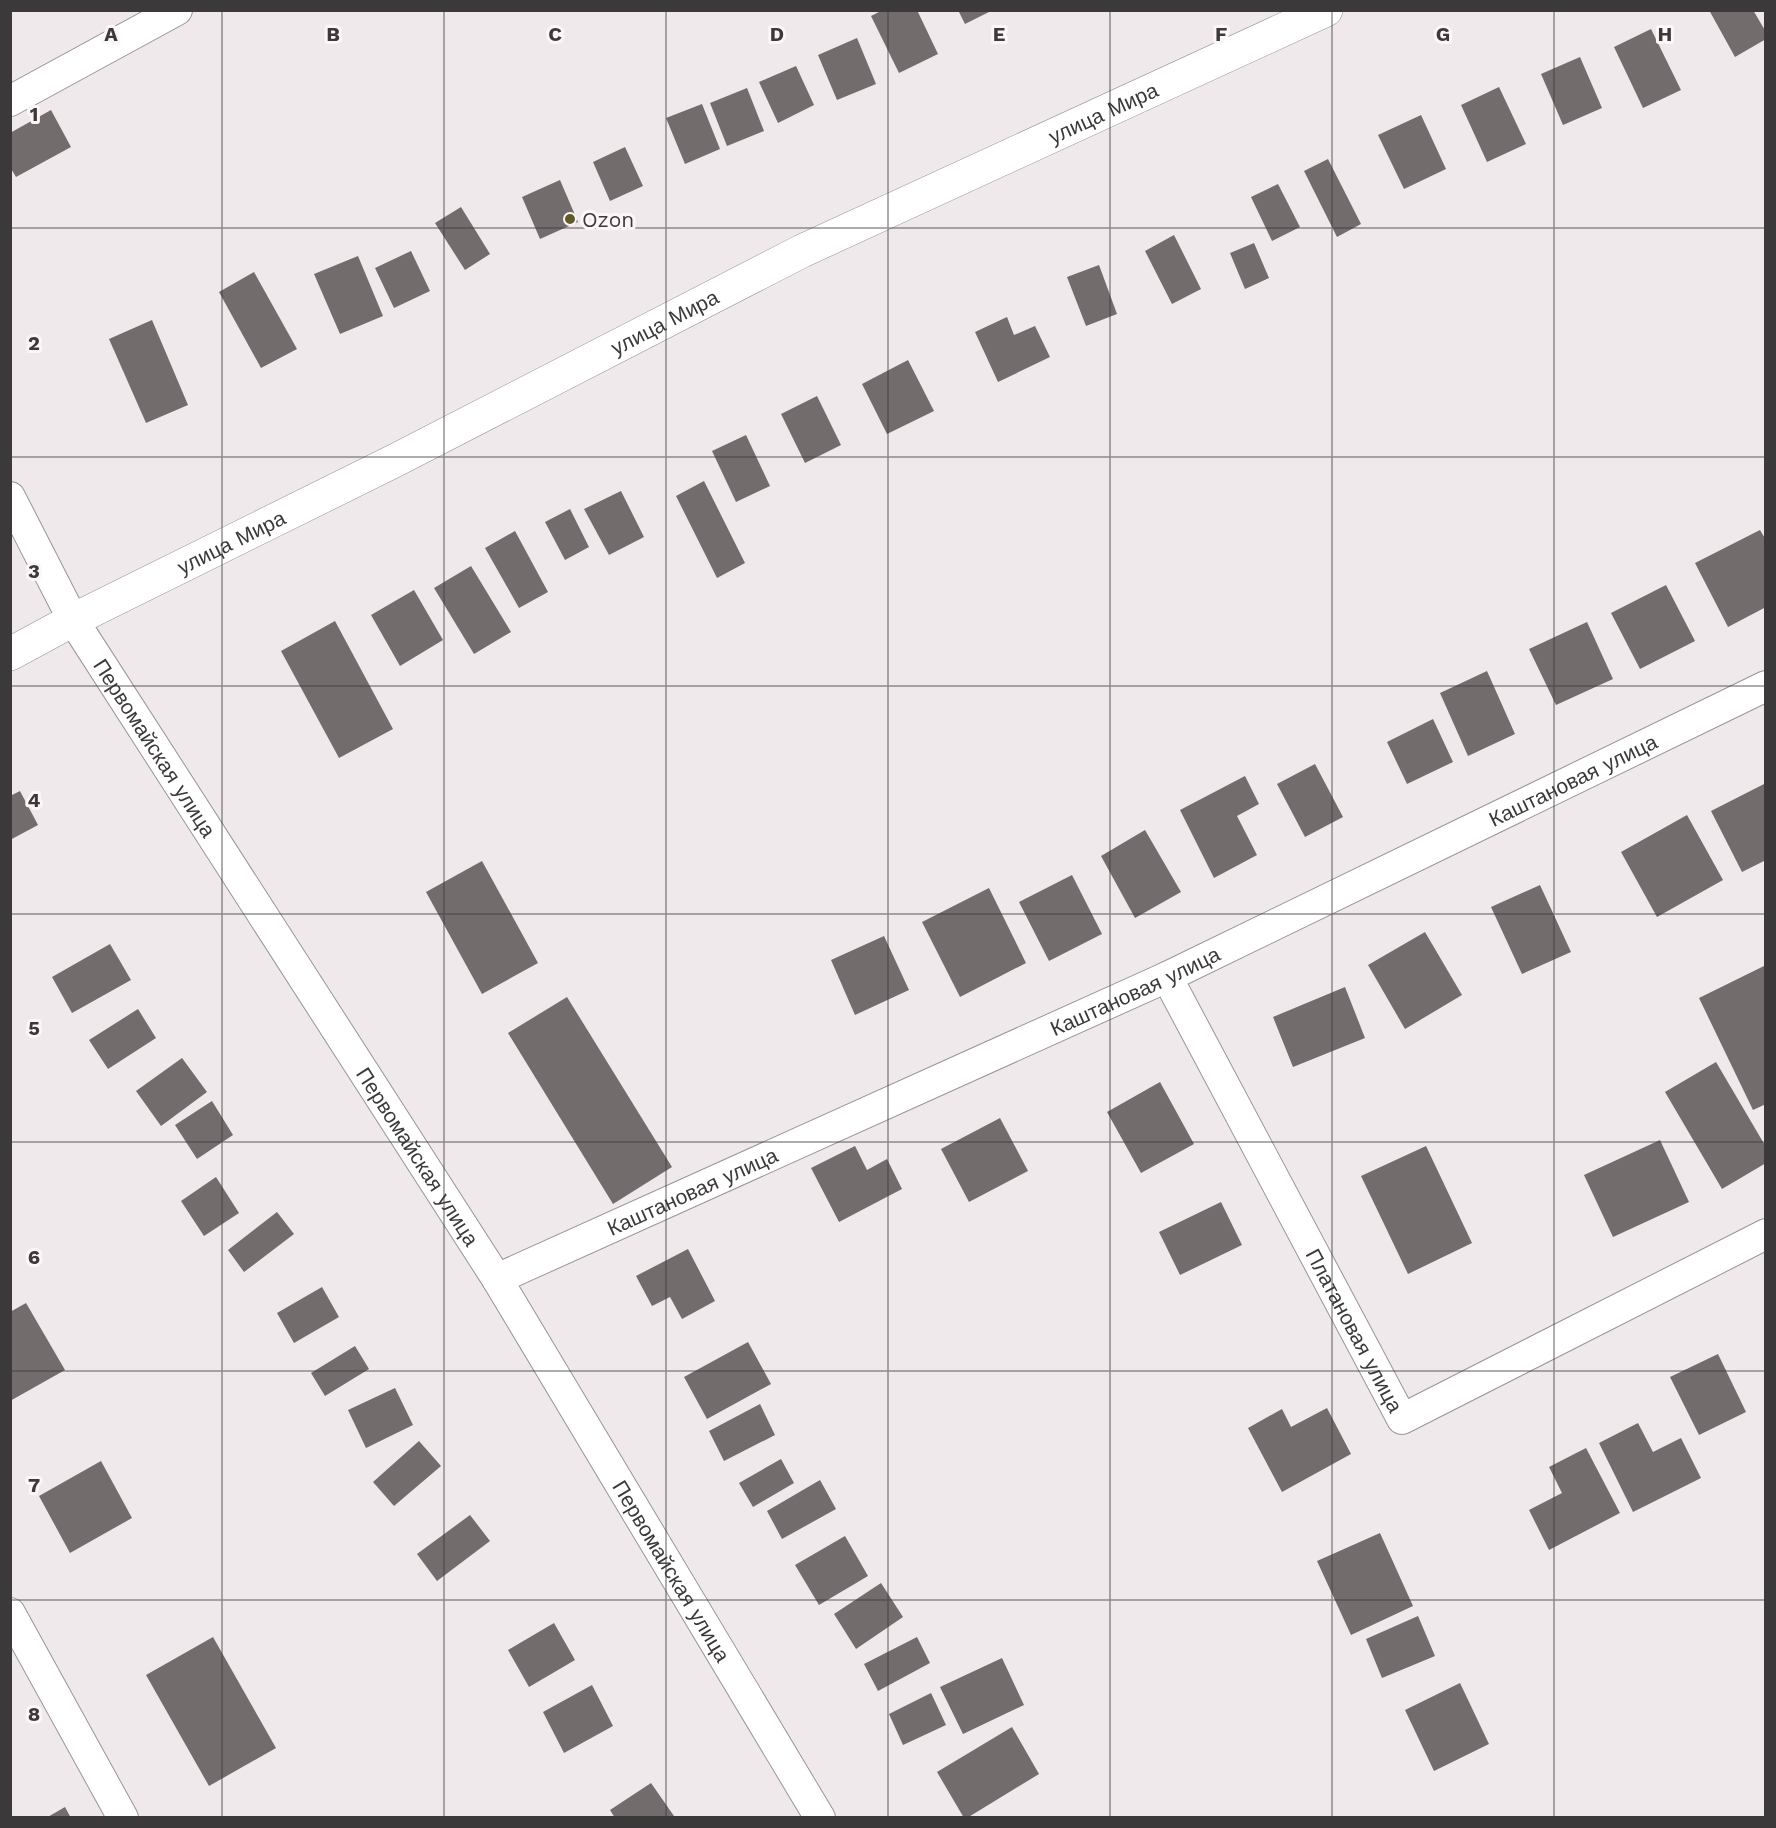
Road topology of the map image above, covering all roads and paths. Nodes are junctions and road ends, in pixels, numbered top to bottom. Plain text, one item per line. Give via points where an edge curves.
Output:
1 (177, 10) edge
2 (1326, 10) edge
3 (10, 100) edge
4 (10, 496) edge
5 (74, 620) junction
6 (10, 654) edge
7 (1766, 686) edge
8 (1167, 977) junction
9 (1766, 1234) edge
10 (497, 1279) junction
11 (10, 1613) edge
12 (123, 1818) edge
13 (820, 1818) edge

1 - 3 street
2 - 5 main road, улица Мира via 802,251
4 - 5 street, Первомайская улица
5 - 6 main road, улица Мира
5 - 10 street, Первомайская улица
7 - 8 street, Каштановая улица
8 - 9 street, Платановая улица via 1402,1419
8 - 10 street, Каштановая улица
10 - 13 street, Первомайская улица
11 - 12 street

